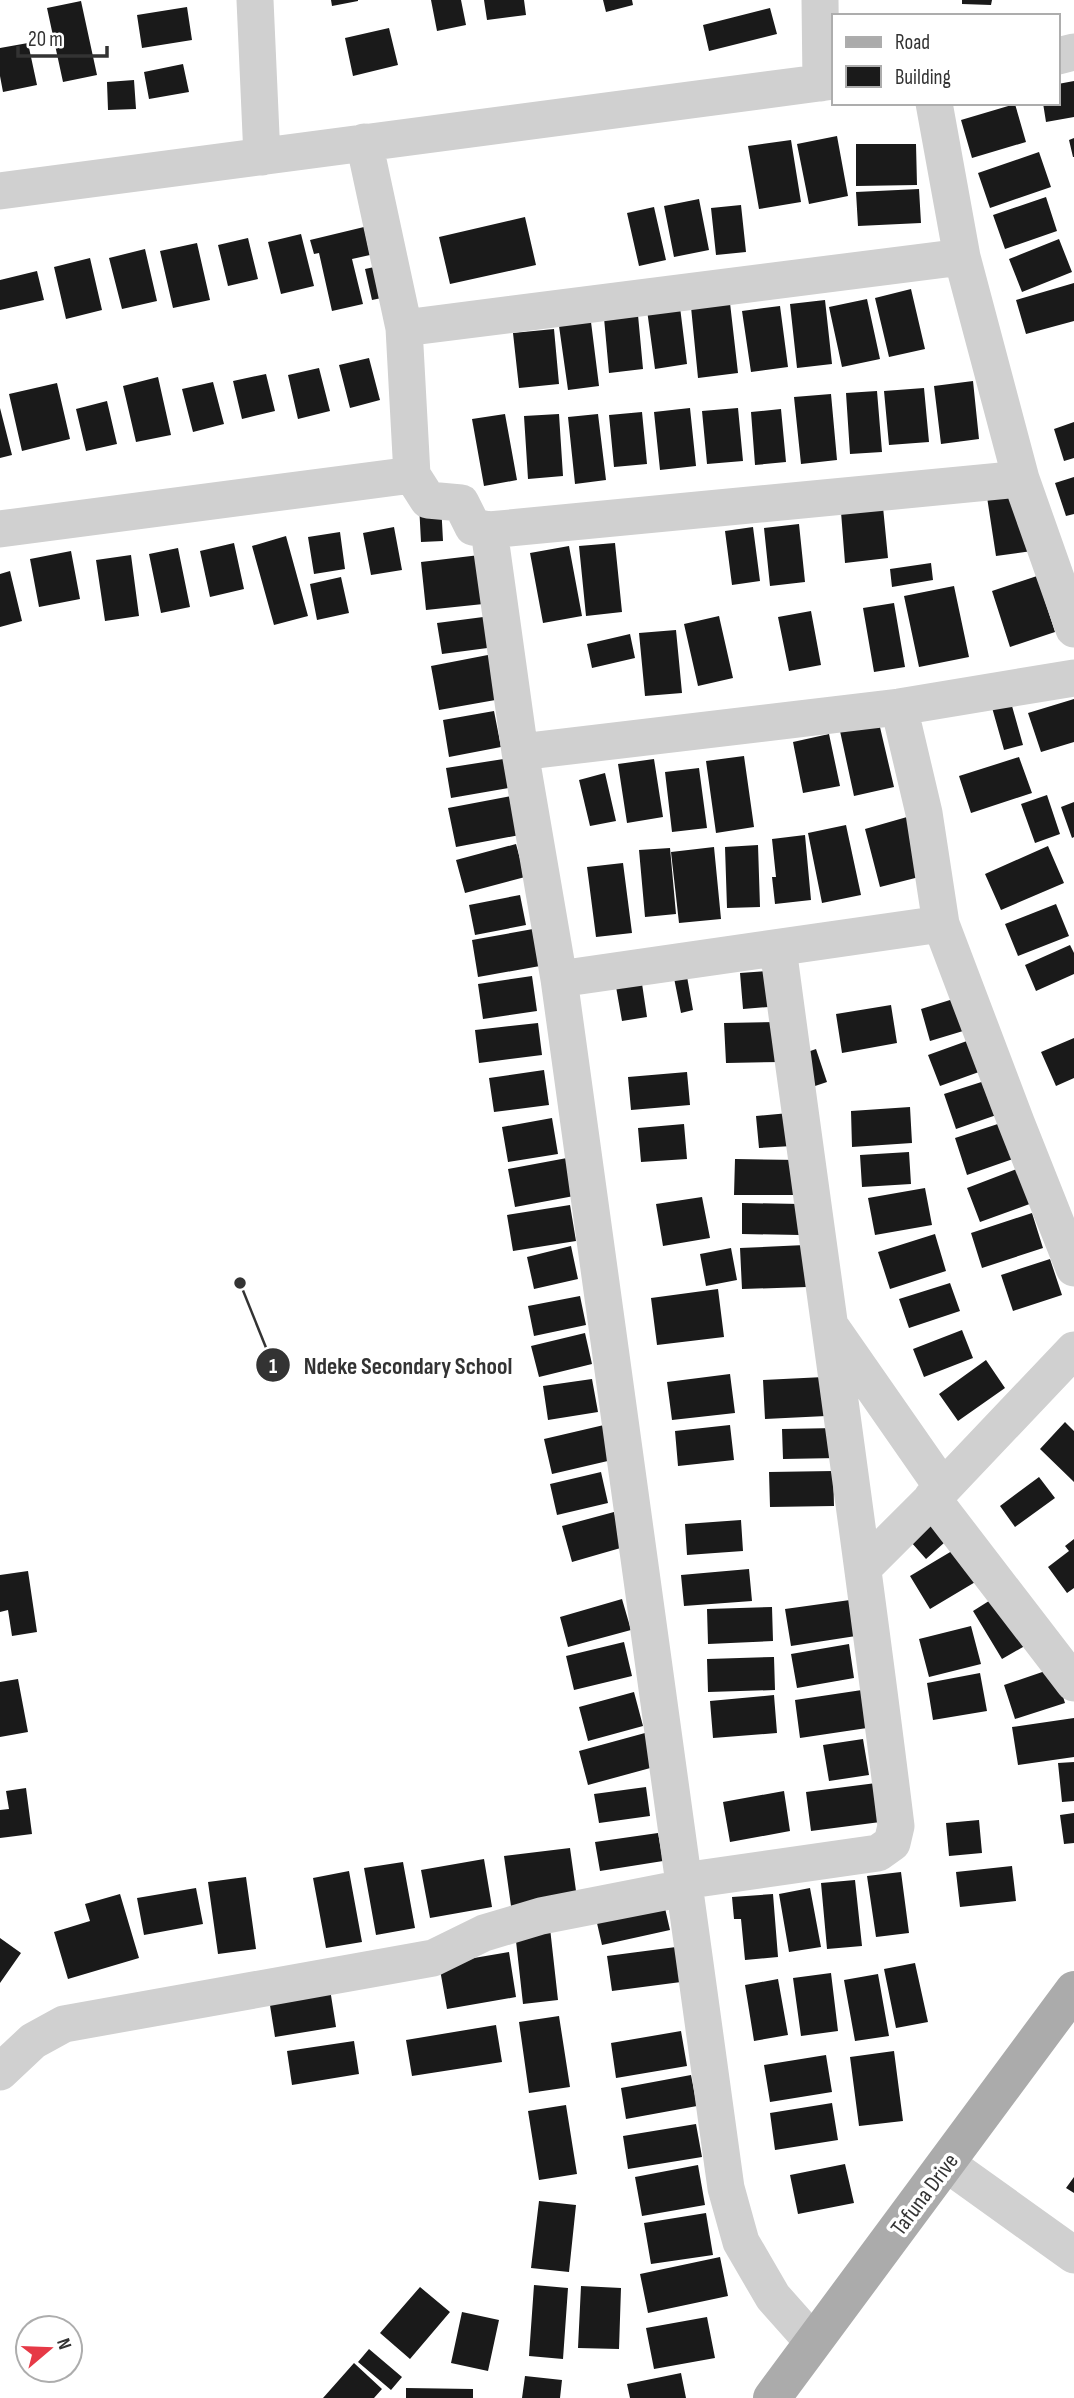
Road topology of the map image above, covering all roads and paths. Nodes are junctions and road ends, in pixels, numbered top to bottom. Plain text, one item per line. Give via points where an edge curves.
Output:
1 (256, 0) edge
2 (820, 0) edge
3 (828, 82) edge
4 (934, 105) edge
5 (364, 142) junction
6 (262, 157) junction
7 (0, 191) edge
8 (962, 257) junction
9 (404, 328) junction
10 (412, 475) junction
11 (1021, 479) junction
12 (0, 529) edge
13 (489, 530) junction
14 (1074, 629) edge
15 (1074, 678) edge
16 (899, 707) junction
17 (520, 752) junction
18 (941, 924) junction
19 (778, 948) junction
20 (559, 979) junction
21 (1074, 1268) edge
22 (828, 1323) junction
23 (1074, 1350) edge
24 (937, 1493) junction
25 (864, 1567) junction
26 (1074, 1683) edge
27 (684, 1884) junction
28 (1074, 1990) edge
29 (0, 2072) edge
30 (947, 2164) junction
31 (1074, 2255) edge
32 (813, 2342) junction
33 (772, 2398) edge

1 - 6 street
2 - 3 street
3 - 5 street
4 - 8 street
5 - 6 street
5 - 9 street
6 - 7 street
8 - 9 street
8 - 11 street
9 - 10 street
10 - 12 street
10 - 13 street via 428,500 461,503 473,527
11 - 13 street
11 - 14 street
13 - 17 street
15 - 16 street
16 - 17 street
16 - 18 street via 924,813
17 - 20 street
18 - 19 street
18 - 21 street
19 - 20 street
19 - 22 street
20 - 27 street
22 - 24 street
22 - 25 street
23 - 24 street
24 - 25 street
24 - 26 street
25 - 27 street via 896,1826 892,1843 878,1853
27 - 29 street via 541,1916 484,1933 433,1958 64,2024 33,2041
27 - 32 street via 726,2188 741,2242 773,2297
28 - 30 main road, Tafuna Drive
30 - 31 street
30 - 32 main road, Tafuna Drive
32 - 33 main road, Tafuna Drive

